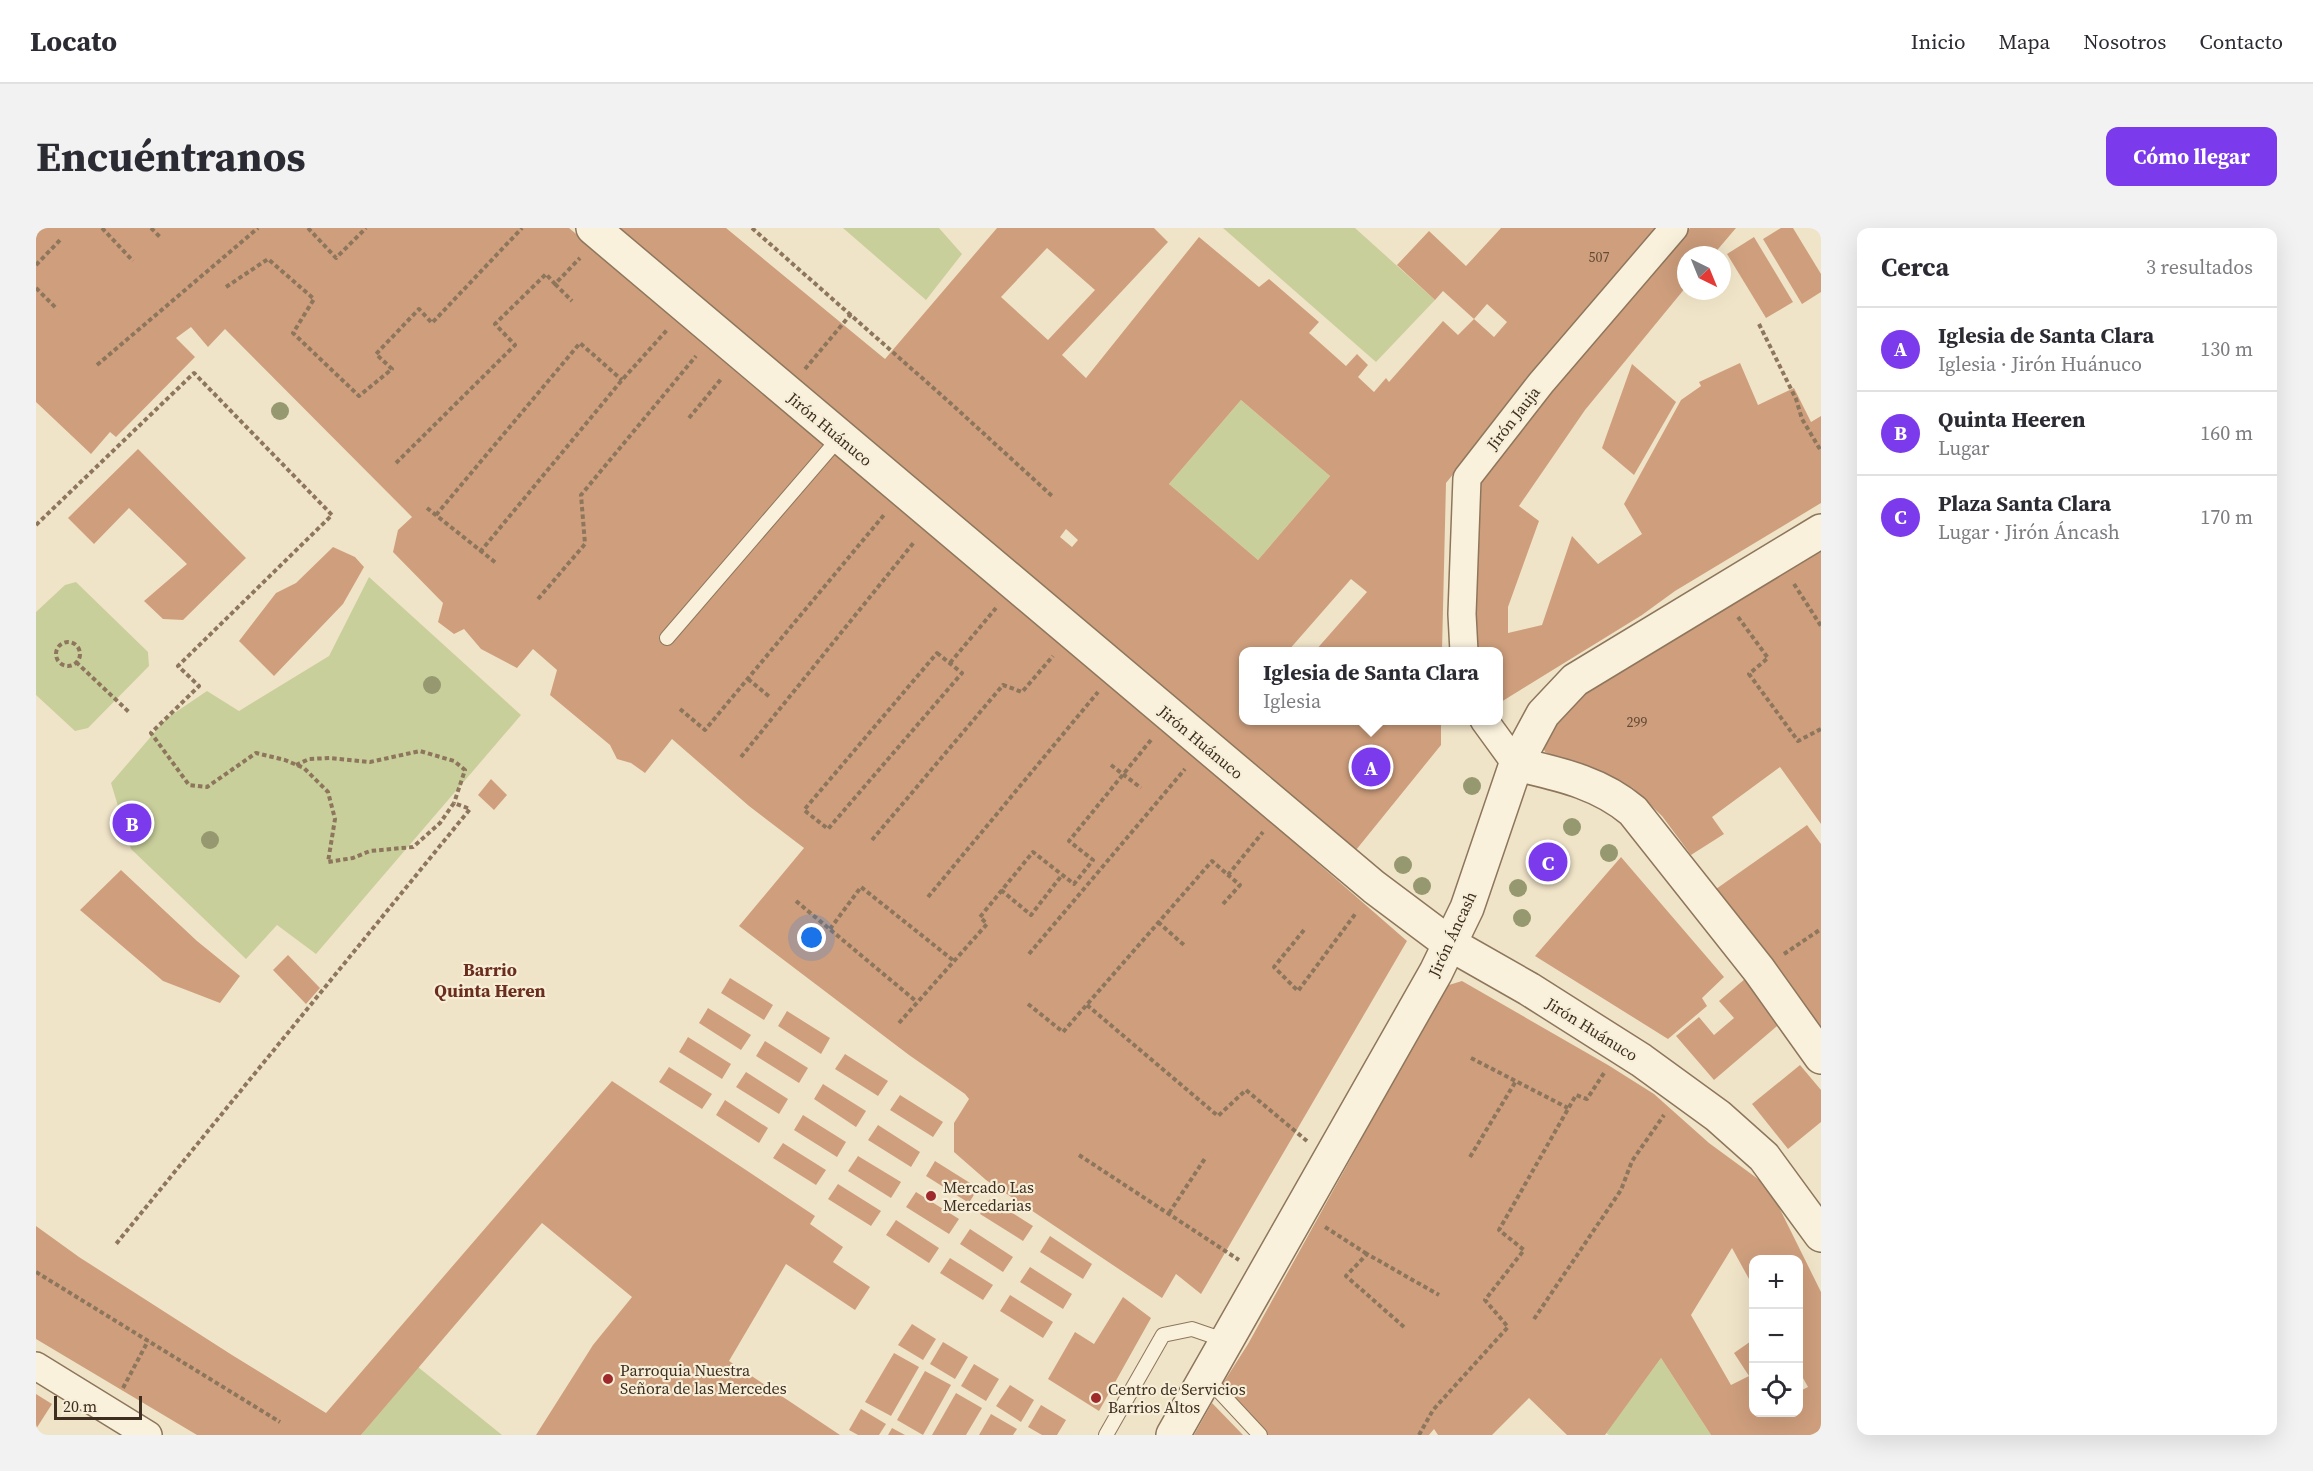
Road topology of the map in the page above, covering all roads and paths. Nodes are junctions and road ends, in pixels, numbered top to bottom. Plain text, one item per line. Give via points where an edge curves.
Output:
1 (102, 228) edge
2 (151, 228) edge
3 (258, 228) edge
4 (309, 228) edge
5 (366, 228) edge
6 (522, 228) edge
7 (752, 228) edge
8 (1674, 228) edge
9 (597, 232) edge
10 (160, 237) dead end
11 (61, 239) dead end
12 (133, 261) dead end
13 (36, 265) edge
14 (555, 284) junction
15 (226, 287) dead end
16 (36, 288) edge
17 (572, 301) dead end
18 (687, 308) junction
19 (57, 309) dead end
20 (851, 314) junction
21 (1759, 324) dead end
22 (716, 332) junction
23 (742, 355) junction
24 (97, 365) dead end
25 (622, 380) junction
26 (786, 391) junction
27 (688, 418) dead end
28 (840, 437) junction
29 (1821, 451) edge
30 (396, 463) dead end
31 (903, 491) junction
32 (1052, 496) dead end
33 (427, 508) dead end
34 (436, 514) junction
35 (934, 517) junction
36 (36, 525) edge
37 (1821, 531) edge
38 (480, 552) junction
39 (1777, 558) junction
40 (495, 562) dead end
41 (1015, 585) junction
42 (1720, 592) junction
43 (538, 599) dead end
44 (1821, 626) edge
45 (1072, 633) junction
46 (667, 638) dead end
47 (1464, 647) edge
48 (76, 662) junction
49 (950, 663) junction
50 (1116, 670) junction
51 (748, 679) junction
52 (771, 698) dead end
53 (680, 710) dead end
54 (130, 712) dead end
55 (1170, 716) junction
56 (1488, 725) edge
57 (1821, 729) edge
58 (1205, 745) junction
59 (741, 757) dead end
60 (1516, 764) junction
61 (296, 765) junction
62 (1111, 765) dead end
63 (1123, 774) junction
64 (1142, 788) dead end
65 (454, 803) junction
66 (1281, 810) junction
67 (872, 840) dead end
68 (1062, 875) junction
69 (1228, 875) junction
70 (1374, 887) junction
71 (1001, 890) junction
72 (928, 897) dead end
73 (796, 901) dead end
74 (1223, 904) dead end
75 (1158, 922) junction
76 (830, 929) junction
77 (1821, 929) edge
78 (1304, 930) dead end
79 (1450, 944) junction
80 (1184, 945) dead end
81 (1029, 954) dead end
82 (954, 961) junction
83 (1759, 970) junction
84 (918, 1002) junction
85 (1028, 1004) dead end
86 (1087, 1005) junction
87 (899, 1023) dead end
88 (1621, 1047) junction
89 (1821, 1057) edge
90 (1472, 1058) dead end
91 (1516, 1081) junction
92 (1682, 1089) junction
93 (1568, 1108) junction
94 (1079, 1155) dead end
95 (1206, 1157) dead end
96 (1470, 1157) dead end
97 (1329, 1160) junction
98 (1300, 1212) junction
99 (1168, 1213) junction
100 (1821, 1235) edge
101 (116, 1244) dead end
102 (1368, 1254) junction
103 (36, 1272) edge
104 (1264, 1275) junction
105 (1439, 1295) dead end
106 (1534, 1318) dead end
107 (1404, 1327) dead end
108 (148, 1341) junction
109 (1227, 1341) junction
110 (36, 1366) edge
111 (1206, 1377) junction
112 (111, 1412) junction
113 (280, 1422) dead end
114 (148, 1435) edge
115 (1106, 1435) edge
116 (1173, 1435) edge
117 (1260, 1435) edge
118 (1419, 1435) edge

1 - 12 path
2 - 10 path
3 - 24 path
4 - 5 path via 336,258
6 - 15 path via 432,324 419,309 376,354 392,369 359,396 294,333 314,299 268,259
7 - 20 path
8 - 47 street, Jirón Jauja via 1541,383 1467,478
9 - 14 path
9 - 18 street, Jirón Huánuco
11 - 13 path
14 - 17 path
14 - 30 path via 546,274 495,324 515,345
16 - 19 path
18 - 22 street, Jirón Huánuco
18 - 25 path
20 - 26 path
20 - 32 path
21 - 29 path via 1802,419
22 - 23 street, Jirón Huánuco
22 - 43 path via 581,495 585,544
23 - 26 street, Jirón Huánuco
23 - 27 path
25 - 34 path via 580,343
25 - 38 path
26 - 28 street, Jirón Huánuco
28 - 31 street, Jirón Huánuco
28 - 46 lane
31 - 35 street, Jirón Huánuco
31 - 51 path
33 - 34 path
34 - 38 path
35 - 41 street, Jirón Huánuco
35 - 59 path
36 - 61 path via 194,373 332,515 178,666 199,686 151,733 189,785 207,787 256,753
37 - 39 street, Jirón Áncash
38 - 40 path
39 - 42 street, Jirón Áncash
39 - 44 path
41 - 45 street, Jirón Huánuco
41 - 49 path
42 - 57 path via 1768,658 1749,674 1798,741
42 - 60 street, Jirón Áncash via 1575,680 1543,714
45 - 50 street, Jirón Huánuco
45 - 67 path via 1022,692 1003,685
48 - 48 path via 80,652 76,645 63,643 56,653 59,661 65,665
48 - 54 path
49 - 49 path via 937,652 804,810 828,829 962,673
50 - 55 street, Jirón Huánuco
50 - 72 path
51 - 52 path
51 - 53 path via 705,730
55 - 58 street, Jirón Huánuco
55 - 63 path
56 - 60 street
58 - 66 street, Jirón Huánuco
58 - 81 path
60 - 79 street, Jirón Áncash via 1467,908
60 - 83 street via 1592,785 1633,811
61 - 65 path via 309,759 330,758 370,762 420,751 442,756 465,770
61 - 65 path via 328,792 335,819 328,862 370,851 413,847 440,823
62 - 63 path
63 - 64 path
63 - 68 path via 1069,841 1093,860 1074,884
65 - 101 path via 470,809
66 - 69 path
66 - 70 street, Jirón Huánuco
68 - 71 path via 1033,852
68 - 71 path via 1031,915
69 - 74 path via 1240,885
69 - 75 path via 1212,861
70 - 78 path via 1298,992 1274,967
70 - 79 street, Jirón Huánuco
71 - 82 path via 980,917 987,924
73 - 76 path
75 - 80 path
75 - 86 path
76 - 82 path via 861,887
76 - 84 path
77 - 83 path
79 - 88 street, Jirón Huánuco
79 - 97 street, Jirón Áncash
82 - 84 path
83 - 89 street
84 - 87 path
85 - 86 path via 1063,1032
86 - 97 path via 1218,1116 1246,1090
88 - 92 street, Jirón Huánuco
88 - 93 path via 1587,1099 1576,1095
90 - 91 path
91 - 93 path
91 - 96 path
92 - 100 street, Jirón Huánuco via 1764,1157
92 - 106 path via 1632,1161 1621,1190
93 - 118 path via 1499,1230 1524,1250 1485,1300 1508,1327 1433,1410
94 - 99 path
95 - 99 path
97 - 98 street, Jirón Áncash
98 - 102 path
98 - 104 street, Jirón Áncash
99 - 104 path
102 - 105 path
102 - 107 path via 1346,1276
103 - 108 path
104 - 109 street, Jirón Áncash
108 - 112 path
108 - 113 path
109 - 111 street, Jirón Áncash
109 - 115 lane via 1192,1329 1163,1335
110 - 112 street
111 - 116 street, Jirón Áncash
111 - 117 lane
112 - 114 street

